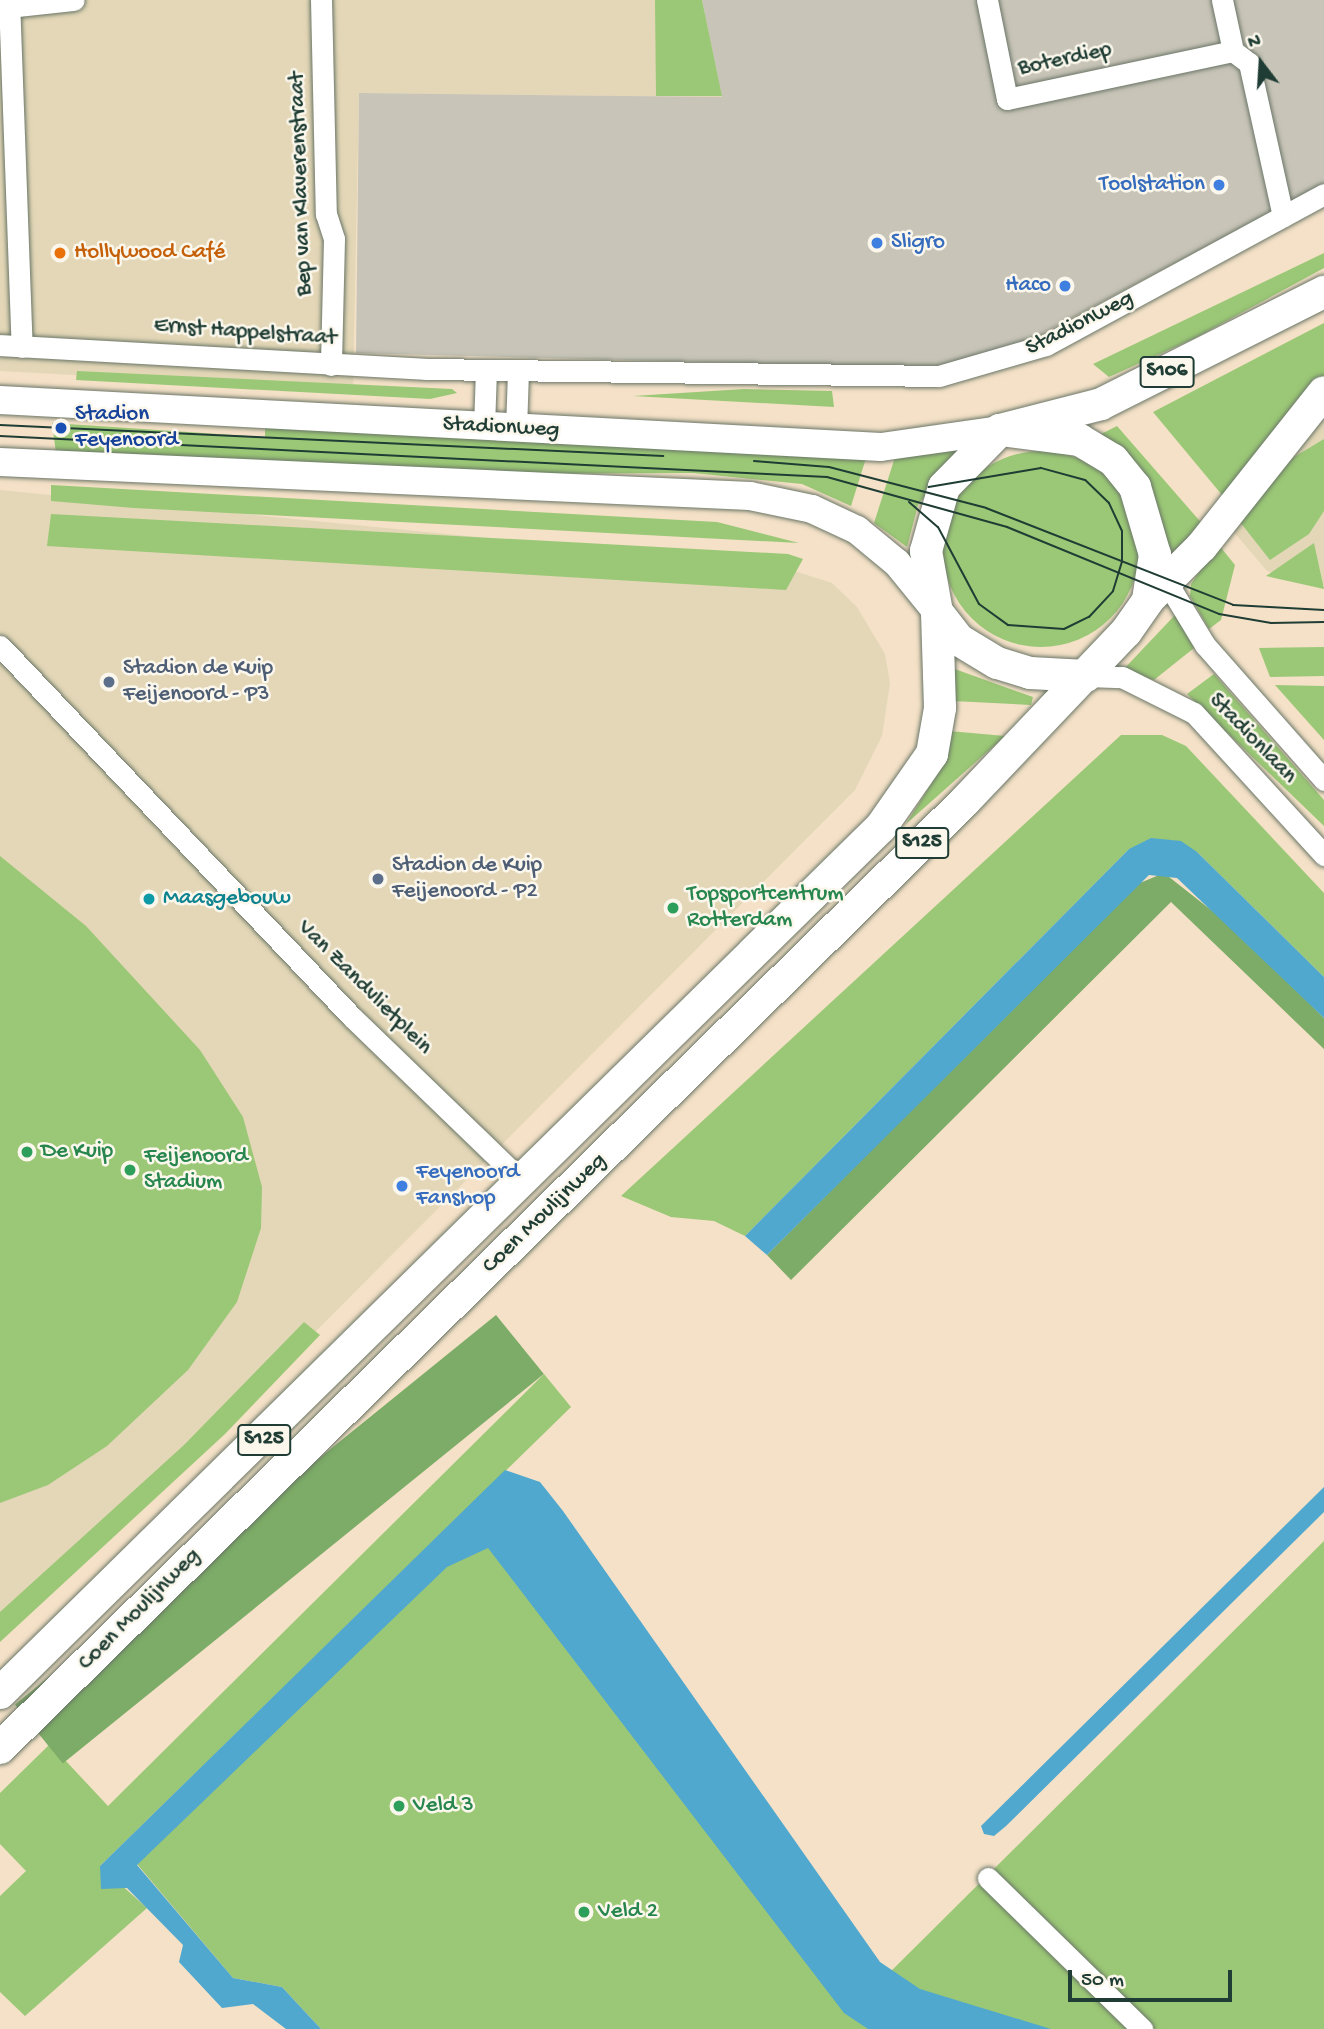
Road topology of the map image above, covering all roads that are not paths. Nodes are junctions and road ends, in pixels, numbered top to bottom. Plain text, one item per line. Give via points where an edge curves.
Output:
1 (74, 0) edge
2 (321, 0) edge
3 (987, 0) edge
4 (1222, 0) edge
5 (6, 5) edge
6 (1233, 51) junction
7 (1324, 194) edge
8 (1283, 216) junction
9 (1324, 292) edge
10 (0, 345) edge
11 (22, 347) junction
12 (331, 365) junction
13 (486, 370) junction
14 (518, 371) junction
15 (814, 378) joint
16 (1324, 392) edge
17 (0, 400) edge
18 (484, 427) junction
19 (516, 429) junction
20 (1000, 430) junction
21 (0, 462) edge
22 (1166, 584) junction
23 (937, 612) junction
24 (0, 646) edge
25 (1086, 676) junction
26 (1324, 780) edge
27 (1324, 855) edge
28 (522, 1181) junction
29 (0, 1693) edge
30 (0, 1748) edge
31 (988, 1878) dead end
32 (1142, 2029) edge

1 - 5 street
2 - 12 street, Bep van Klaverenstraat via 326,214 334,239
3 - 6 street, Boterdiep via 1007,99
4 - 6 street
5 - 11 street
6 - 8 street via 1248,63
7 - 8 street, Stadionweg
8 - 15 street, Stadionweg via 1046,345 993,364 939,376
9 - 20 main road, Stadionweg / S106 via 1101,404
10 - 11 street, Ernst Happelstraat
11 - 12 street, Ernst Happelstraat
12 - 13 street, Ernst Happelstraat
13 - 14 street, Ernst Happelstraat
13 - 18 street
14 - 15 street, Ernst Happelstraat
14 - 19 street
16 - 22 main road
17 - 18 main road, Stadionweg / S106
18 - 19 main road, Stadionweg / S106
19 - 20 main road, Stadionweg / S106 via 881,447
20 - 22 main road, Stadionweg via 1080,440 1113,460 1142,503
20 - 23 main road, Stadionweg via 971,456 935,505 926,551
21 - 23 main road, Stadionweg via 750,496 812,509 857,530 897,563
22 - 25 main road
22 - 26 street, Stadionlaan
23 - 25 main road, Stadionweg via 959,640 997,663 1030,673
23 - 28 main road, Coen Moulijnweg / S125 via 938,725 932,754 903,800
24 - 28 street, Van Zandvlietplein via 352,1017
25 - 27 street, Stadionlaan via 1122,677 1194,713
25 - 30 main road, Coen Moulijnweg / S125
28 - 29 main road, Coen Moulijnweg / S125
31 - 32 street

